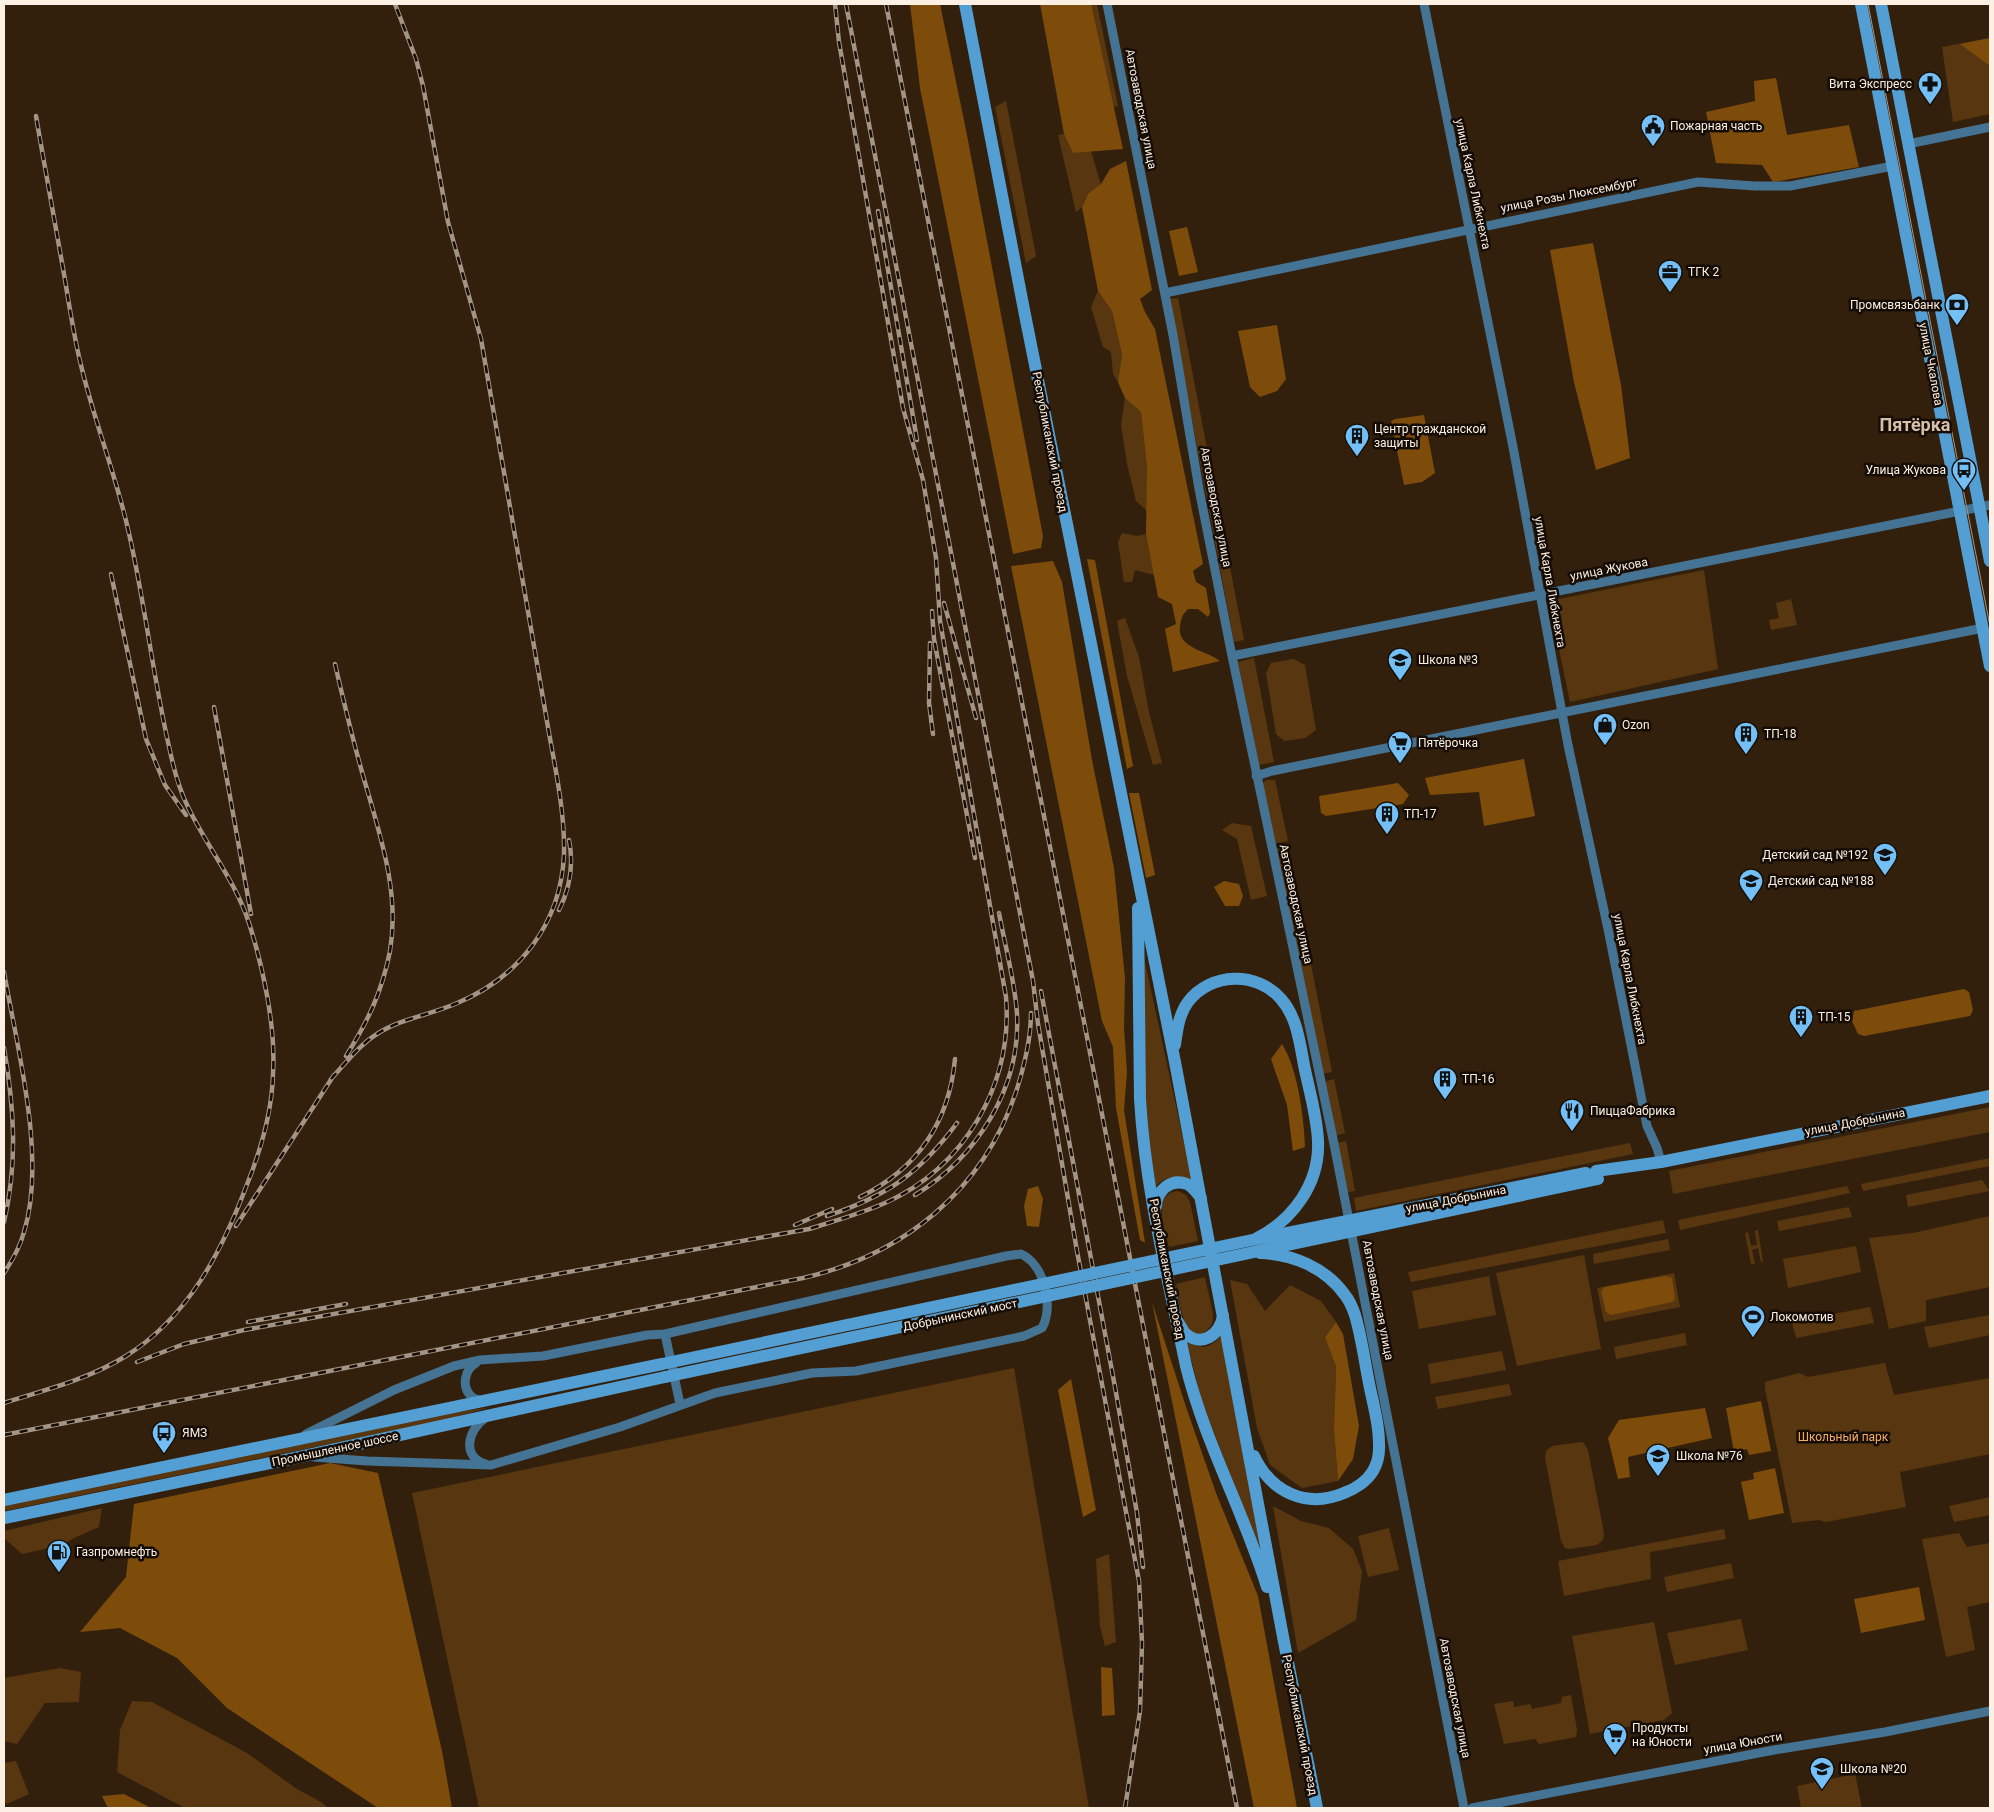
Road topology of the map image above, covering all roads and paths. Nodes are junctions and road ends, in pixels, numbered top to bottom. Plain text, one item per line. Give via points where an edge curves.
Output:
1 (964, 4) edge
2 (1107, 4) edge
3 (1424, 4) edge
4 (1861, 4) edge
5 (1881, 4) edge
6 (1990, 127) edge
7 (1908, 144) junction
8 (1892, 166) junction
9 (1469, 228) junction
10 (1165, 293) junction
11 (1985, 507) edge
12 (1960, 512) junction
13 (1990, 561) edge
14 (1540, 596) junction
15 (1983, 628) junction
16 (1232, 656) junction
17 (1990, 666) edge
18 (1563, 712) junction
19 (1256, 776) junction
20 (1138, 879) junction
21 (1175, 1062) junction
22 (1990, 1096) edge
23 (1661, 1162) junction
24 (1597, 1175) junction
25 (1201, 1198) junction
26 (1156, 1215) junction
27 (1252, 1240) junction
28 (1255, 1253) junction
29 (1223, 1312) junction
30 (1177, 1320) junction
31 (665, 1334) junction
32 (480, 1360) junction
33 (662, 1364) joint
34 (665, 1377) joint
35 (483, 1401) junction
36 (680, 1404) junction
37 (487, 1416) junction
38 (1245, 1426) junction
39 (298, 1438) junction
40 (304, 1456) junction
41 (491, 1465) junction
42 (4, 1500) edge
43 (4, 1518) edge
44 (1284, 1642) junction
45 (1990, 1712) edge
46 (1317, 1808) edge
47 (1464, 1808) edge
48 (1472, 1808) edge

1 - 20 main road, Республиканский проезд
2 - 10 street, Автозаводская улица
3 - 9 street, улица Карла Либкнехта
4 - 8 main road, улица Чкалова
5 - 7 main road, улица Чкалова
6 - 7 street
7 - 11 main road, улица Чкалова
8 - 9 street, улица Розы Люксембург via 1790,186 1698,182
8 - 12 main road, улица Чкалова
9 - 10 street, улица Розы Люксембург
9 - 14 street, улица Карла Либкнехта
10 - 16 street, Автозаводская улица
11 - 12 street, улица Жукова
11 - 13 main road, улица Чкалова
12 - 14 street, улица Жукова
12 - 15 main road, улица Чкалова
14 - 16 street, улица Жукова
14 - 18 street, улица Карла Либкнехта
15 - 17 main road, улица Чкалова
15 - 18 street
16 - 19 street, Автозаводская улица
18 - 19 street
18 - 23 street, улица Карла Либкнехта via 1647,1126
19 - 47 street, Автозаводская улица via 1333,1139
20 - 21 main road, Республиканский проезд
20 - 26 main road, Республиканский проезд via 1140,1098
21 - 25 main road, Республиканский проезд
21 - 27 main road, bridge via 1181,1014 1188,1002 1212,983 1227,978 1257,982 1270,988 1289,1009 1297,1029 1315,1120 1317,1163 1302,1199 1270,1231
22 - 23 main road, улица Добрынина
23 - 24 main road, улица Добрынина
24 - 27 main road, улица Добрынина, bridge
24 - 28 main road, улица Добрынина, bridge
25 - 26 main road via 1187,1184 1168,1184 1156,1200
25 - 29 main road, Республиканский проезд
26 - 30 main road, Республиканский проезд
27 - 33 main road, Добрынинский мост, bridge
28 - 34 main road, Добрынинский мост, bridge
28 - 38 main road via 1295,1258 1329,1278 1345,1295 1355,1314 1378,1429 1379,1451 1373,1470 1359,1485 1341,1494 1311,1500 1290,1495 1272,1482 1258,1463
29 - 30 main road via 1222,1325 1210,1338 1192,1338
29 - 38 main road, Республиканский проезд
30 - 44 main road, Республиканский проезд via 1199,1411 1263,1574
31 - 32 street via 543,1356
31 - 36 street
31 - 36 street via 1015,1254 1021,1254 1034,1264 1047,1302 1048,1313 1042,1328 1024,1336 856,1370 812,1373 715,1393
32 - 35 street via 470,1366 465,1375 471,1396
32 - 39 street via 454,1366 394,1390
33 - 35 main road, Промышленное шоссе
34 - 37 main road, Промышленное шоссе
35 - 39 main road, Промышленное шоссе
36 - 41 street via 620,1427
37 - 40 main road, Промышленное шоссе
37 - 41 street via 476,1424 469,1444 476,1458
38 - 44 main road, Республиканский проезд
39 - 42 main road, Промышленное шоссе
40 - 41 street
40 - 43 main road, Промышленное шоссе
44 - 46 main road, Республиканский проезд
45 - 48 street, улица Юности

